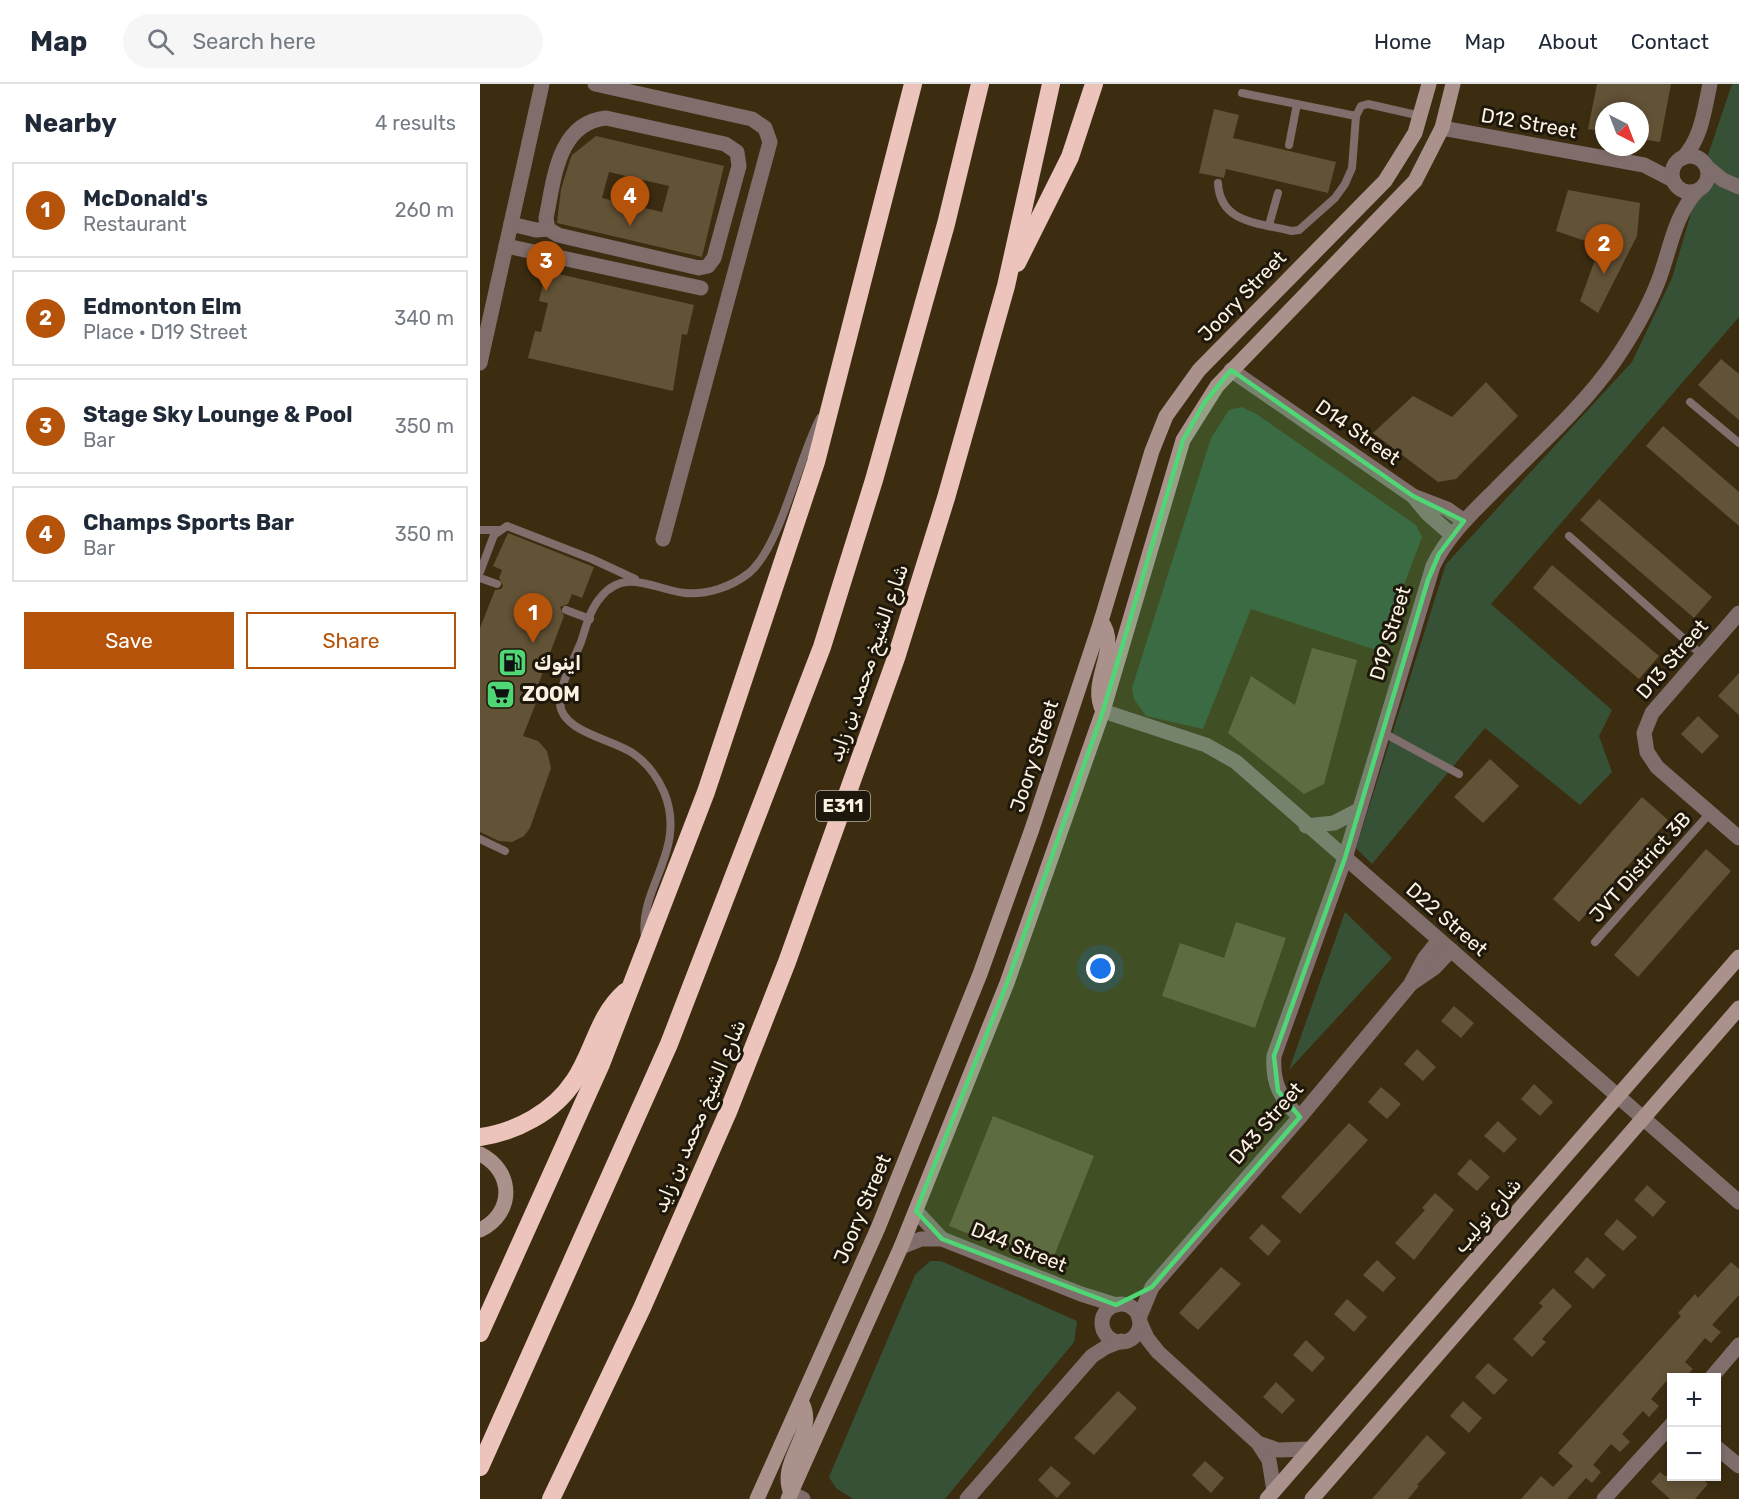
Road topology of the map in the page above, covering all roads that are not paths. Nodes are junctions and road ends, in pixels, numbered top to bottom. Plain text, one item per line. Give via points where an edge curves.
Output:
1 (542, 84) edge
2 (595, 84) edge
3 (913, 84) edge
4 (980, 84) edge
5 (1051, 84) edge
6 (1094, 84) edge
7 (1429, 84) edge
8 (1453, 84) edge
9 (1710, 84) edge
10 (1242, 93) dead end
11 (1297, 104) junction
12 (1356, 116) junction
13 (1422, 116) junction
14 (1442, 128) junction
15 (1700, 129) junction
16 (1289, 146) dead end
17 (1681, 159) junction
18 (1644, 165) junction
19 (1706, 165) junction
20 (1674, 182) junction
21 (1218, 183) dead end
22 (1734, 185) edge
23 (1700, 190) junction
24 (1278, 193) dead end
25 (1678, 219) junction
26 (511, 224) junction
27 (1269, 225) junction
28 (548, 229) junction
29 (506, 246) junction
30 (1006, 286) junction
31 (701, 288) dead end
32 (480, 363) edge
33 (1231, 370) junction
34 (833, 393) junction
35 (1690, 402) dead end
36 (1739, 443) edge
37 (1413, 496) junction
38 (1464, 521) junction
39 (480, 530) edge
40 (498, 530) junction
41 (1452, 535) junction
42 (1569, 536) dead end
43 (663, 538) dead end
44 (480, 572) edge
45 (480, 578) edge
46 (638, 581) junction
47 (497, 584) dead end
48 (566, 610) dead end
49 (1739, 613) edge
50 (590, 619) junction
51 (1101, 621) junction
52 (1702, 655) junction
53 (1103, 711) junction
54 (1382, 732) junction
55 (1459, 774) dead end
56 (1359, 810) junction
57 (1710, 813) junction
58 (1306, 826) junction
59 (1739, 838) edge
60 (480, 839) edge
61 (505, 851) dead end
62 (1344, 858) junction
63 (1595, 942) dead end
64 (647, 944) junction
65 (1445, 945) junction
66 (1739, 957) edge
67 (630, 987) junction
68 (1739, 1008) edge
69 (1618, 1096) junction
70 (1300, 1117) junction
71 (1643, 1117) junction
72 (480, 1137) edge
73 (480, 1154) edge
74 (1739, 1202) edge
75 (915, 1211) junction
76 (480, 1230) edge
77 (942, 1239) junction
78 (901, 1246) junction
79 (1152, 1287) junction
80 (1081, 1294) junction
81 (1118, 1305) junction
82 (1140, 1320) junction
83 (1103, 1324) junction
84 (480, 1333) edge
85 (1124, 1341) junction
86 (1739, 1345) edge
87 (1158, 1352) junction
88 (1092, 1356) junction
89 (1715, 1373) edge
90 (802, 1403) junction
91 (1668, 1427) edge
92 (1258, 1443) junction
93 (1309, 1449) junction
94 (1721, 1451) edge
95 (482, 1462) edge
96 (1739, 1466) edge
97 (1270, 1495) edge
98 (794, 1497) edge
99 (551, 1499) edge
100 (757, 1499) edge
101 (967, 1499) edge
102 (1312, 1499) edge
103 (1604, 1499) edge

1 - 26 street
2 - 43 street via 752,119 765,128 770,142
3 - 34 highway
4 - 95 highway via 946,224 822,647 669,1044
5 - 30 highway, شارع الشيخ محمد بن زايد / E311
6 - 30 highway via 1060,179
7 - 13 street, Joory Street
8 - 14 street
9 - 15 street
10 - 11 lane
11 - 12 lane
11 - 16 lane
12 - 13 lane via 1361,106 1368,104
12 - 27 lane via 1352,168 1341,191 1302,228 1292,231
13 - 51 street, Joory Street via 1385,181 1199,370 1176,399 1152,451
14 - 18 street, D12 Street
14 - 33 street via 1426,164 1402,197
15 - 17 street
15 - 19 street
17 - 18 street, D12 Street
17 - 19 street via 1695,157
17 - 20 street via 1672,171
18 - 20 street, D12 Street
19 - 22 street
19 - 23 street via 1708,178
20 - 23 street via 1683,191
20 - 25 street, D19 Street
21 - 27 lane via 1220,201 1228,212
22 - 23 street
23 - 25 street, D19 Street
24 - 27 lane
25 - 38 street, D19 Street via 1657,284 1613,363 1575,409
26 - 28 street
26 - 29 street
28 - 28 street via 558,235 704,267 714,258 740,159 725,144 612,118 596,120 571,136 562,148 546,218
29 - 31 street
29 - 32 street
30 - 99 highway, شارع الشيخ محمد بن زايد / E311 via 896,658 787,962 728,1112 652,1286
33 - 37 street, D14 Street
33 - 53 street via 1204,403 1183,440
34 - 46 lane via 807,445 771,546 749,573 702,593 684,593
34 - 64 highway via 816,462 760,634 706,792
35 - 36 lane
37 - 38 street, D14 Street via 1447,509
37 - 41 street
38 - 41 street, D19 Street
39 - 40 lane
40 - 44 lane
40 - 46 lane via 512,527
41 - 54 street, D19 Street via 1428,580
42 - 52 lane
45 - 47 lane
46 - 50 lane via 620,583 604,592
48 - 50 lane
49 - 52 street, D13 Street
50 - 64 lane via 561,695 561,711 570,724 619,745 646,765 665,793 669,809 670,842 646,915
51 - 53 street via 1109,639 1097,690
51 - 90 street, Joory Street via 976,984 878,1228
52 - 57 street, D13 Street via 1652,713 1644,743 1657,767
53 - 58 street, D22 Street via 1217,750 1236,762
53 - 75 street via 1003,994
54 - 55 lane
54 - 56 street, D19 Street
56 - 58 street via 1334,823
56 - 62 street, D19 Street
57 - 59 street, D13 Street
57 - 63 lane, JVT District 3B
58 - 62 street, D22 Street
60 - 61 lane
62 - 65 street, D22 Street
62 - 70 street, D19 Street via 1274,1056 1278,1091
64 - 67 highway
65 - 69 street, D22 Street
65 - 70 street, D43 Street via 1424,959 1410,985
66 - 69 street, شارع توليب
67 - 72 highway via 610,1006 575,1080 563,1095 526,1122
67 - 84 highway via 601,1064
68 - 71 street
69 - 71 street, D22 Street
69 - 93 street, شارع توليب
70 - 79 street, D43 Street
71 - 74 street, D22 Street
71 - 102 street
73 - 76 street via 504,1175 507,1197 498,1217
75 - 77 street, D44 Street
75 - 78 street
77 - 78 street, D44 Street via 921,1239
77 - 80 street, D44 Street
78 - 98 street
79 - 81 street, D43 Street
79 - 82 street, D43 Street
80 - 81 street, D44 Street
80 - 83 street, D44 Street
81 - 82 street via 1132,1308
81 - 83 street via 1108,1309
82 - 85 street via 1137,1334
82 - 87 street
83 - 85 street via 1112,1339
83 - 88 street
85 - 87 street
85 - 88 street
86 - 89 street
87 - 92 street
88 - 101 street
90 - 98 street via 806,1422 788,1470
90 - 100 street, Joory Street
91 - 103 street
92 - 93 street via 1278,1450
92 - 97 street via 1269,1460
93 - 97 street, شارع توليب
94 - 96 street

